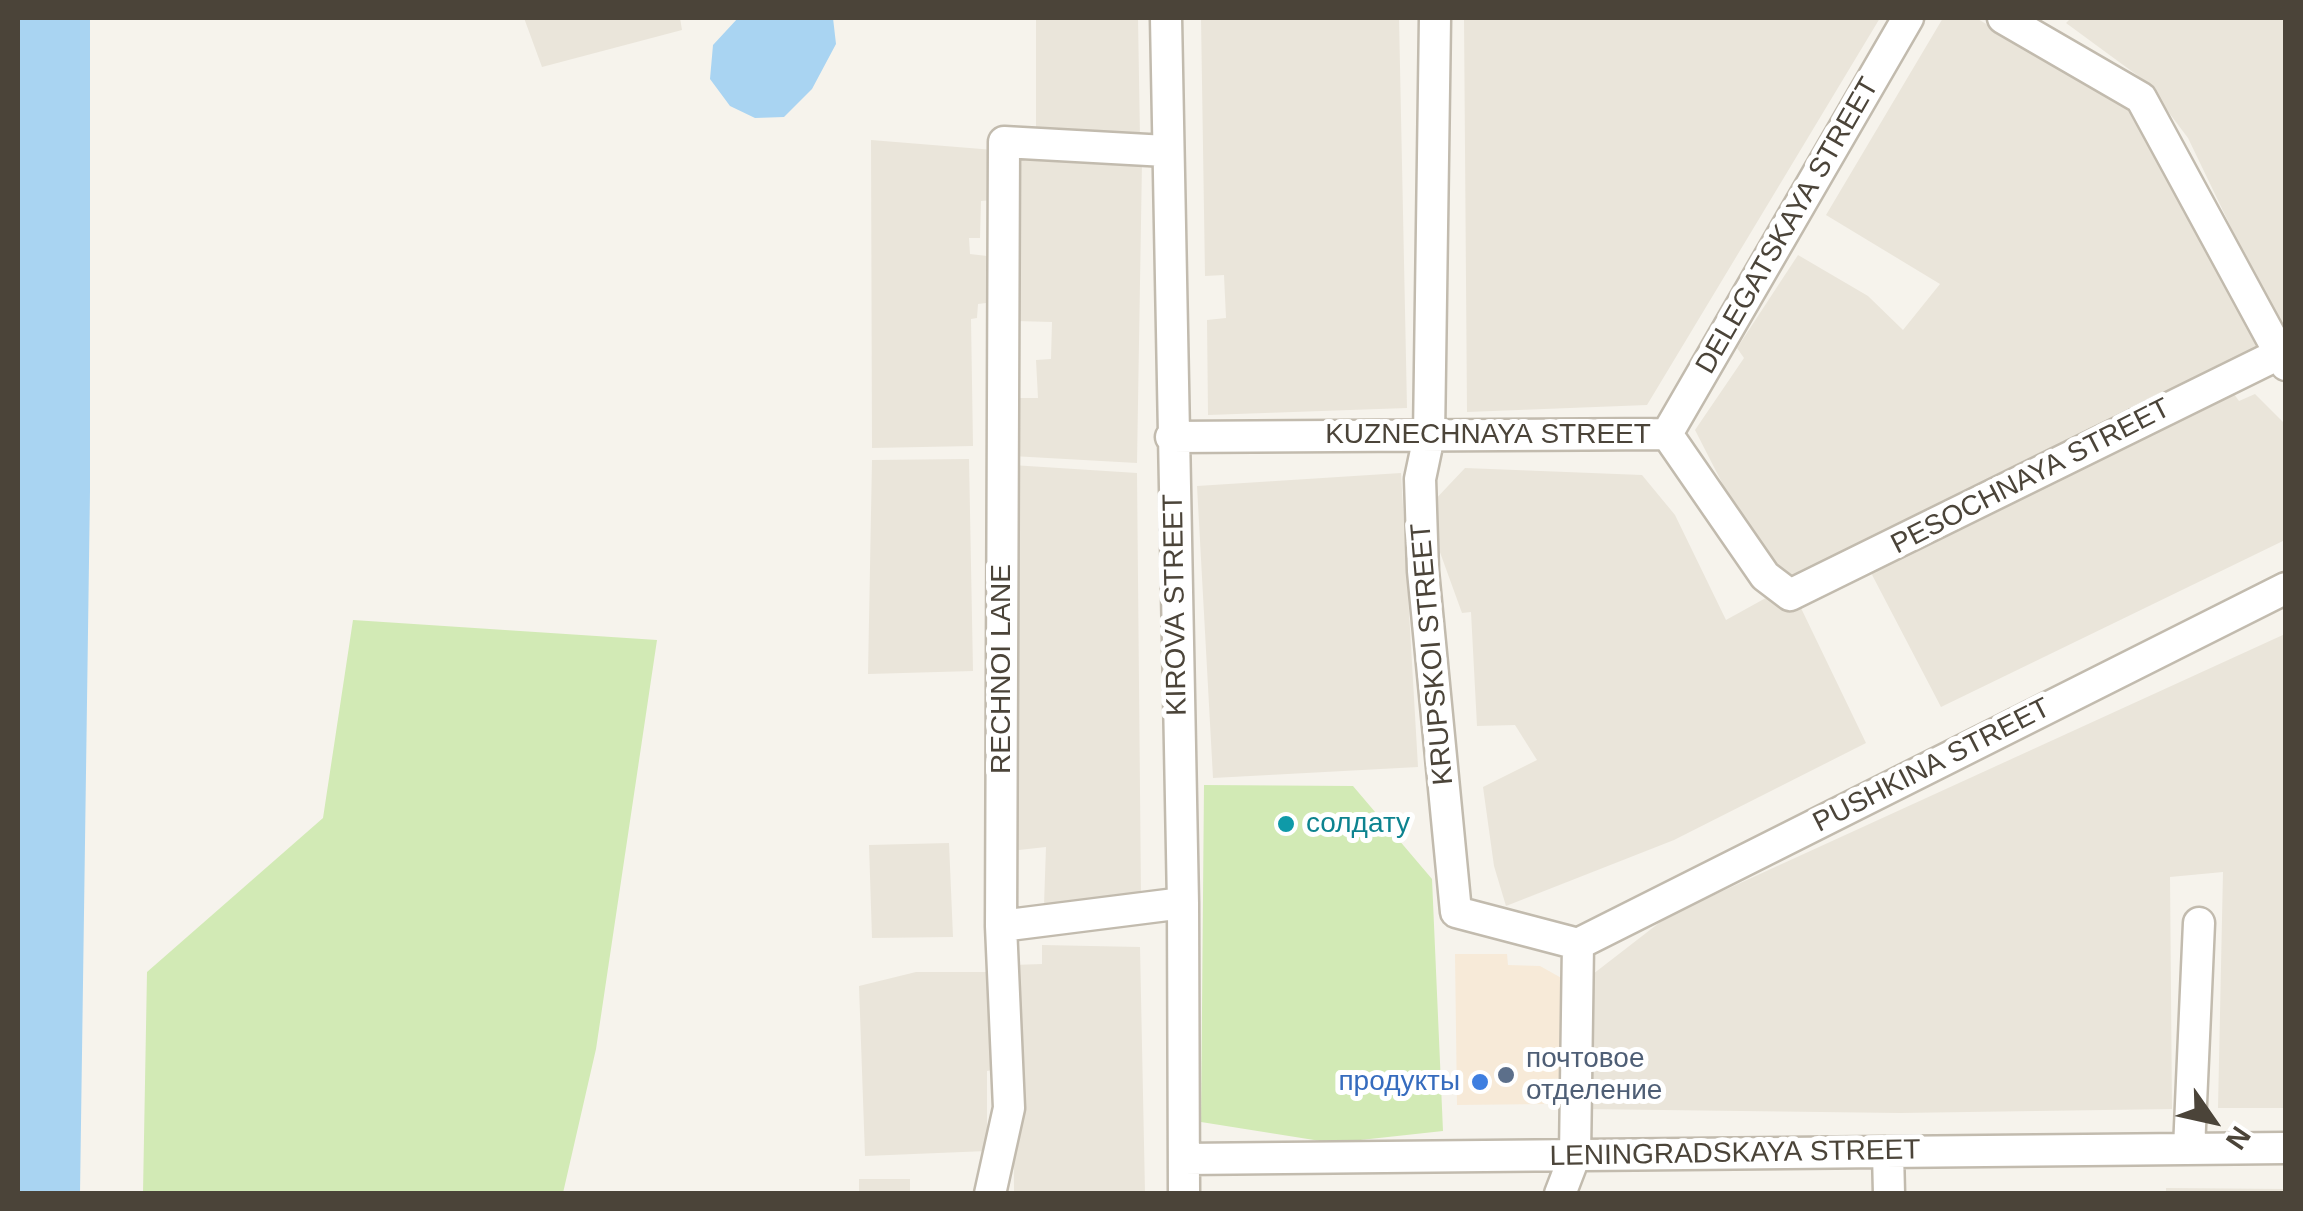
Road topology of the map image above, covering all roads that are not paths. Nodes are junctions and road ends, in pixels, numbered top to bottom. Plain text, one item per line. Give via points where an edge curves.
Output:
1 (1166, 18) edge
2 (1434, 18) edge
3 (1908, 18) edge
4 (2003, 18) edge
5 (1166, 151) junction
6 (2282, 359) edge
7 (1667, 434) junction
8 (1430, 436) junction
9 (1171, 437) junction
10 (2286, 588) edge
11 (1783, 594) joint
12 (1183, 903) junction
13 (2199, 923) dead end
14 (1001, 926) junction
15 (1578, 944) junction
16 (2286, 1148) edge
17 (2189, 1149) junction
18 (1888, 1152) junction
19 (1575, 1155) junction
20 (1184, 1159) junction
21 (990, 1194) edge
22 (1184, 1194) edge
23 (1560, 1194) edge
24 (1889, 1194) edge

1 - 5 street, KIROVA STREET
2 - 8 street, KRUPSKOI STREET
3 - 7 street, DELEGATSKAYA STREET
4 - 6 street via 2141,98
5 - 9 street, KIROVA STREET
5 - 14 street, RECHNOI LANE via 1004,142
6 - 11 street, PESOCHNAYA STREET via 1798,594
7 - 8 street, KUZNECHNAYA STREET
7 - 11 street, KUZNECHNAYA STREET
8 - 9 street, KUZNECHNAYA STREET
8 - 15 street, KRUPSKOI STREET via 1420,479 1423,572 1456,912
9 - 12 street, KIROVA STREET
10 - 15 street, PUSHKINA STREET
12 - 14 street
12 - 20 street, KIROVA STREET
13 - 17 street
14 - 21 street, RECHNOI LANE via 1009,1108
15 - 19 street
16 - 17 street, LENINGRADSKAYA STREET
17 - 18 street, LENINGRADSKAYA STREET
18 - 19 street, LENINGRADSKAYA STREET
18 - 24 street
19 - 20 street, LENINGRADSKAYA STREET
19 - 23 street
20 - 22 street, KIROVA STREET

